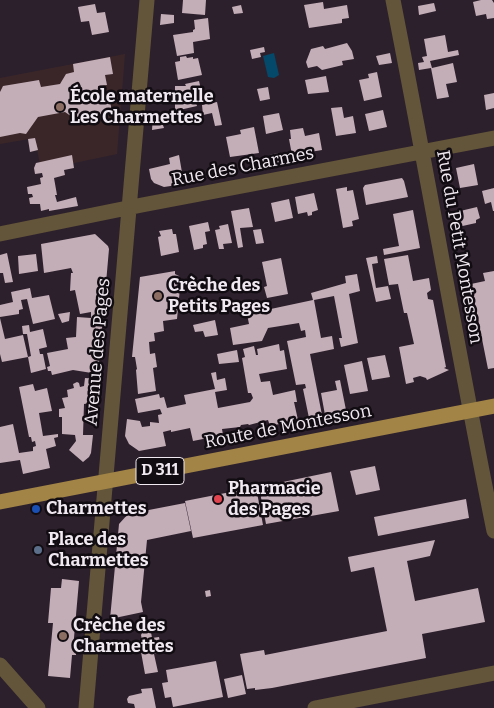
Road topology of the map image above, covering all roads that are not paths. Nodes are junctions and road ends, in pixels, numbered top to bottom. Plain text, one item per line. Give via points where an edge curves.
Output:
1 (147, 0) edge
2 (393, 0) edge
3 (494, 138) edge
4 (423, 152) junction
5 (129, 208) junction
6 (0, 234) edge
7 (494, 406) edge
8 (470, 411) junction
9 (105, 482) junction
10 (0, 502) edge
11 (494, 530) edge
12 (0, 666) edge
13 (494, 673) edge
14 (38, 708) edge
15 (86, 708) edge
16 (316, 708) edge

1 - 5 street, Avenue des Pages
2 - 4 street, Rue du Petit Montesson
3 - 4 street, Rue des Charmes
4 - 5 street, Rue des Charmes
4 - 8 street, Rue du Petit Montesson
5 - 6 street, Rue des Charmes
5 - 9 street, Avenue des Pages
7 - 8 main road, Route de Montesson / D 311
8 - 9 main road, Route de Montesson / D 311
8 - 11 street, Rue du Petit Montesson
9 - 10 main road, Route de Montesson / D 311
9 - 15 street, Avenue des Pages
12 - 14 street
13 - 16 street

